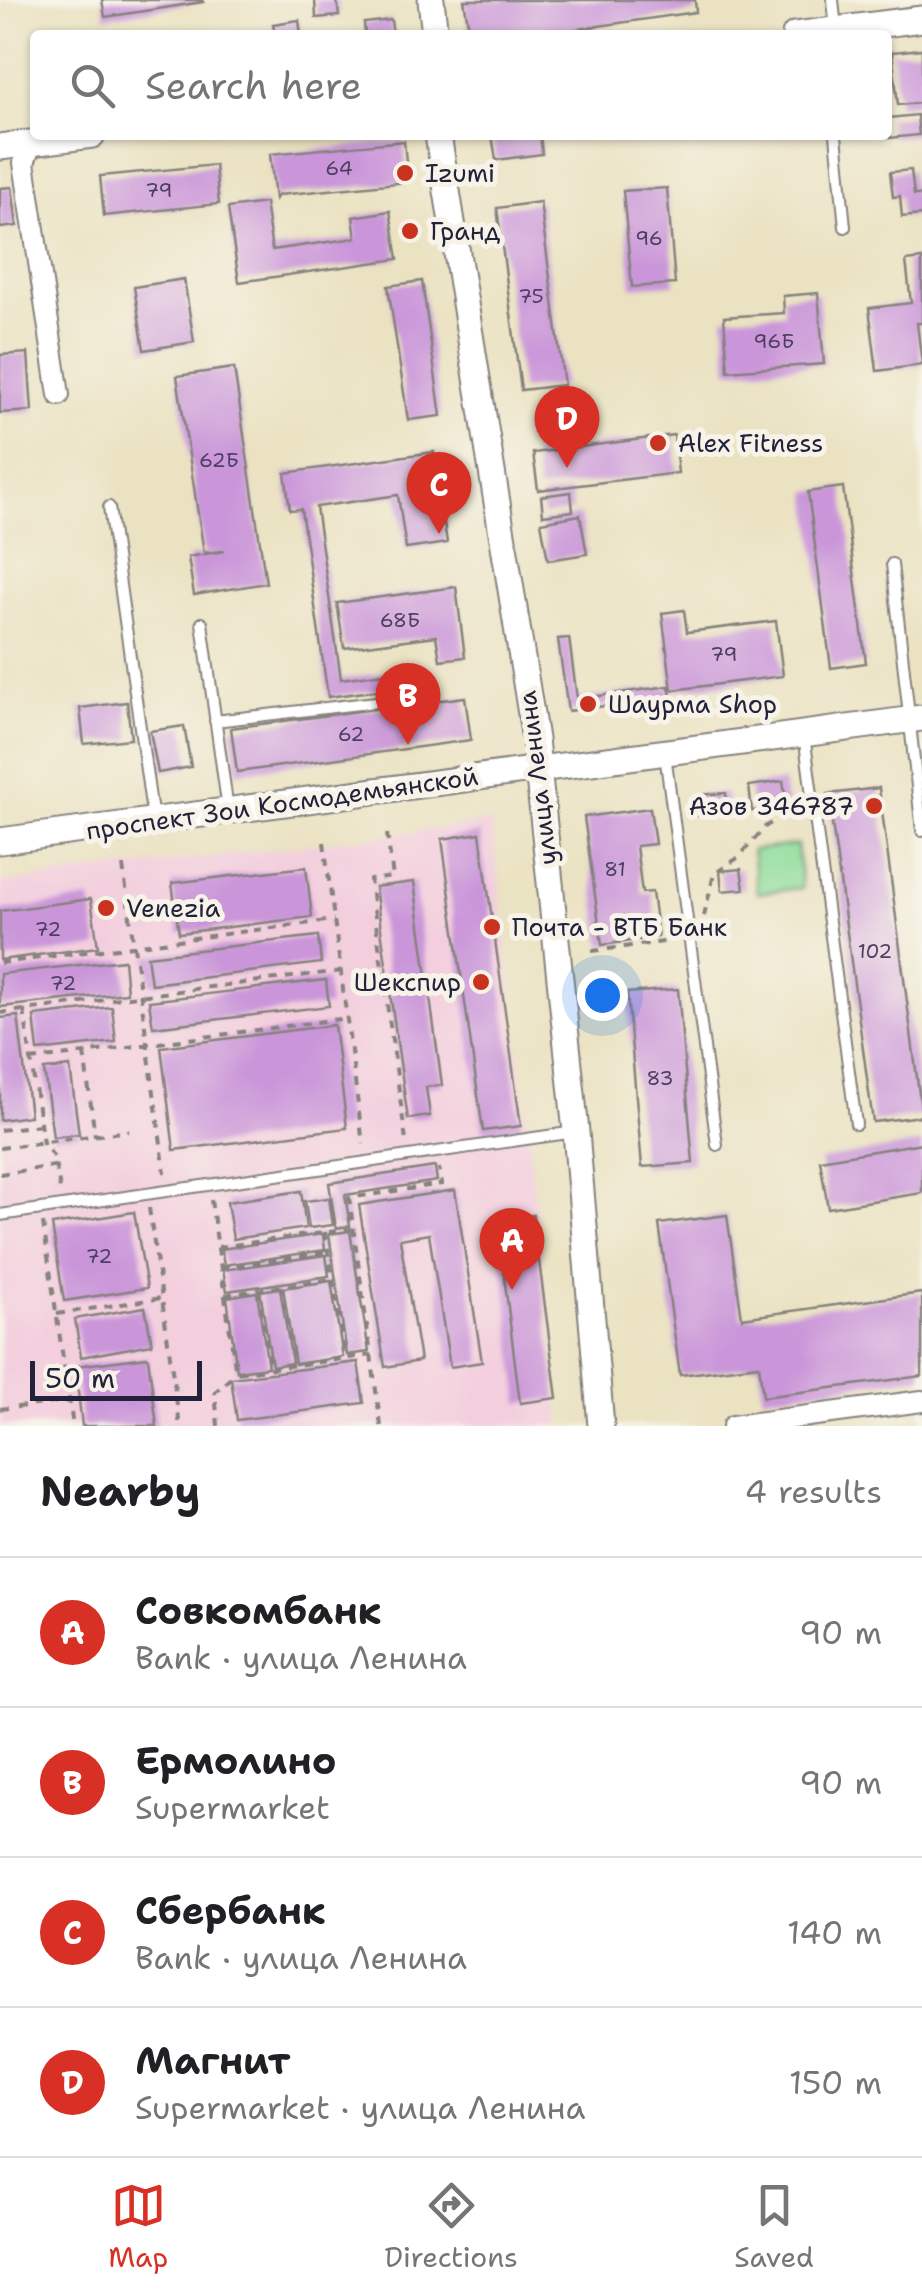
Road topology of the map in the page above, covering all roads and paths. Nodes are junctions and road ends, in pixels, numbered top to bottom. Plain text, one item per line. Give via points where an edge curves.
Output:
1 (431, 0) edge
2 (833, 0) edge
3 (922, 18) edge
4 (434, 30) edge
5 (835, 30) edge
6 (847, 30) edge
7 (54, 140) edge
8 (439, 140) edge
9 (836, 140) edge
10 (31, 143) junction
11 (0, 147) edge
12 (845, 226) dead end
13 (58, 394) dead end
14 (109, 507) dead end
15 (892, 564) dead end
16 (202, 623) dead end
17 (418, 697) dead end
18 (916, 719) edge
19 (215, 721) junction
20 (804, 734) junction
21 (665, 753) junction
22 (538, 770) junction
23 (798, 789) dead end
24 (228, 811) junction
25 (154, 821) junction
26 (922, 831) edge
27 (388, 834) dead end
28 (0, 841) edge
29 (324, 842) dead end
30 (123, 866) dead end
31 (334, 920) junction
32 (690, 934) junction
33 (134, 946) junction
34 (592, 951) dead end
35 (0, 963) edge
36 (341, 972) junction
37 (140, 994) junction
38 (24, 1010) junction
39 (0, 1013) edge
40 (347, 1018) junction
41 (147, 1045) junction
42 (84, 1053) junction
43 (31, 1060) junction
44 (856, 1124) dead end
45 (41, 1125) junction
46 (0, 1130) edge
47 (129, 1131) dead end
48 (576, 1132) junction
49 (96, 1136) junction
50 (43, 1143) junction
51 (716, 1146) dead end
52 (0, 1148) edge
53 (436, 1152) junction
54 (408, 1156) junction
55 (366, 1162) junction
56 (56, 1166) junction
57 (0, 1174) edge
58 (208, 1185) junction
59 (167, 1191) junction
60 (146, 1194) junction
61 (64, 1206) junction
62 (41, 1209) junction
63 (0, 1215) edge
64 (352, 1228) junction
65 (325, 1232) junction
66 (218, 1247) junction
67 (328, 1252) junction
68 (221, 1268) junction
69 (332, 1279) junction
70 (281, 1286) junction
71 (259, 1290) junction
72 (225, 1295) junction
73 (162, 1298) junction
74 (57, 1314) junction
75 (372, 1355) junction
76 (345, 1358) junction
77 (294, 1365) junction
78 (270, 1368) junction
79 (236, 1374) junction
80 (70, 1401) junction
81 (922, 1401) edge
82 (0, 1409) edge
83 (73, 1426) edge
84 (180, 1426) edge
85 (218, 1426) edge
86 (381, 1426) edge
87 (601, 1426) edge
88 (733, 1426) edge

1 - 4 street
2 - 5 lane
3 - 6 street
7 - 10 street
8 - 22 street, улица Ленина
9 - 12 lane
10 - 11 street
10 - 13 street via 24,162
14 - 25 lane
15 - 18 lane
16 - 19 lane
17 - 19 lane
18 - 20 street, проспект Зои Космодемьянской
18 - 26 lane
19 - 24 lane
20 - 21 street, проспект Зои Космодемьянской
20 - 44 lane
21 - 22 street, проспект Зои Космодемьянской
21 - 32 lane
22 - 24 street, проспект Зои Космодемьянской
22 - 48 street, улица Ленина
23 - 32 path via 786,815 714,874 704,916
24 - 25 street, проспект Зои Космодемьянской
25 - 28 street, проспект Зои Космодемьянской
27 - 54 path via 394,877 370,880
29 - 31 path
30 - 33 path
31 - 33 path
31 - 36 path
32 - 34 path
32 - 51 lane
33 - 35 path
33 - 37 path
36 - 37 path
36 - 40 path
37 - 38 path
37 - 41 path
38 - 39 path
38 - 43 path
40 - 41 path
40 - 55 path
41 - 42 path
41 - 59 path
42 - 43 path
42 - 49 path
43 - 45 path
45 - 46 path
45 - 50 path
47 - 49 path
48 - 53 lane
48 - 87 street, улица Ленина
49 - 50 path
50 - 52 path
50 - 56 path
53 - 54 lane
53 - 64 path via 442,1184 349,1198
54 - 55 lane
55 - 58 lane
56 - 57 path
56 - 61 path
58 - 59 lane
58 - 66 path
59 - 60 lane
60 - 61 lane
60 - 73 path
61 - 62 lane
62 - 63 lane
62 - 74 path
64 - 65 path
64 - 75 path
65 - 66 path
65 - 67 path
66 - 68 path
67 - 68 path
67 - 69 path
68 - 72 path
69 - 70 path
69 - 76 path
70 - 71 path
70 - 77 path
71 - 72 path
71 - 78 path
72 - 79 path
73 - 74 path
73 - 84 path
74 - 80 path
75 - 76 path
75 - 86 path
76 - 77 path
77 - 78 path
78 - 79 path
79 - 85 path via 215,1392
80 - 82 path
80 - 83 path
81 - 88 street

